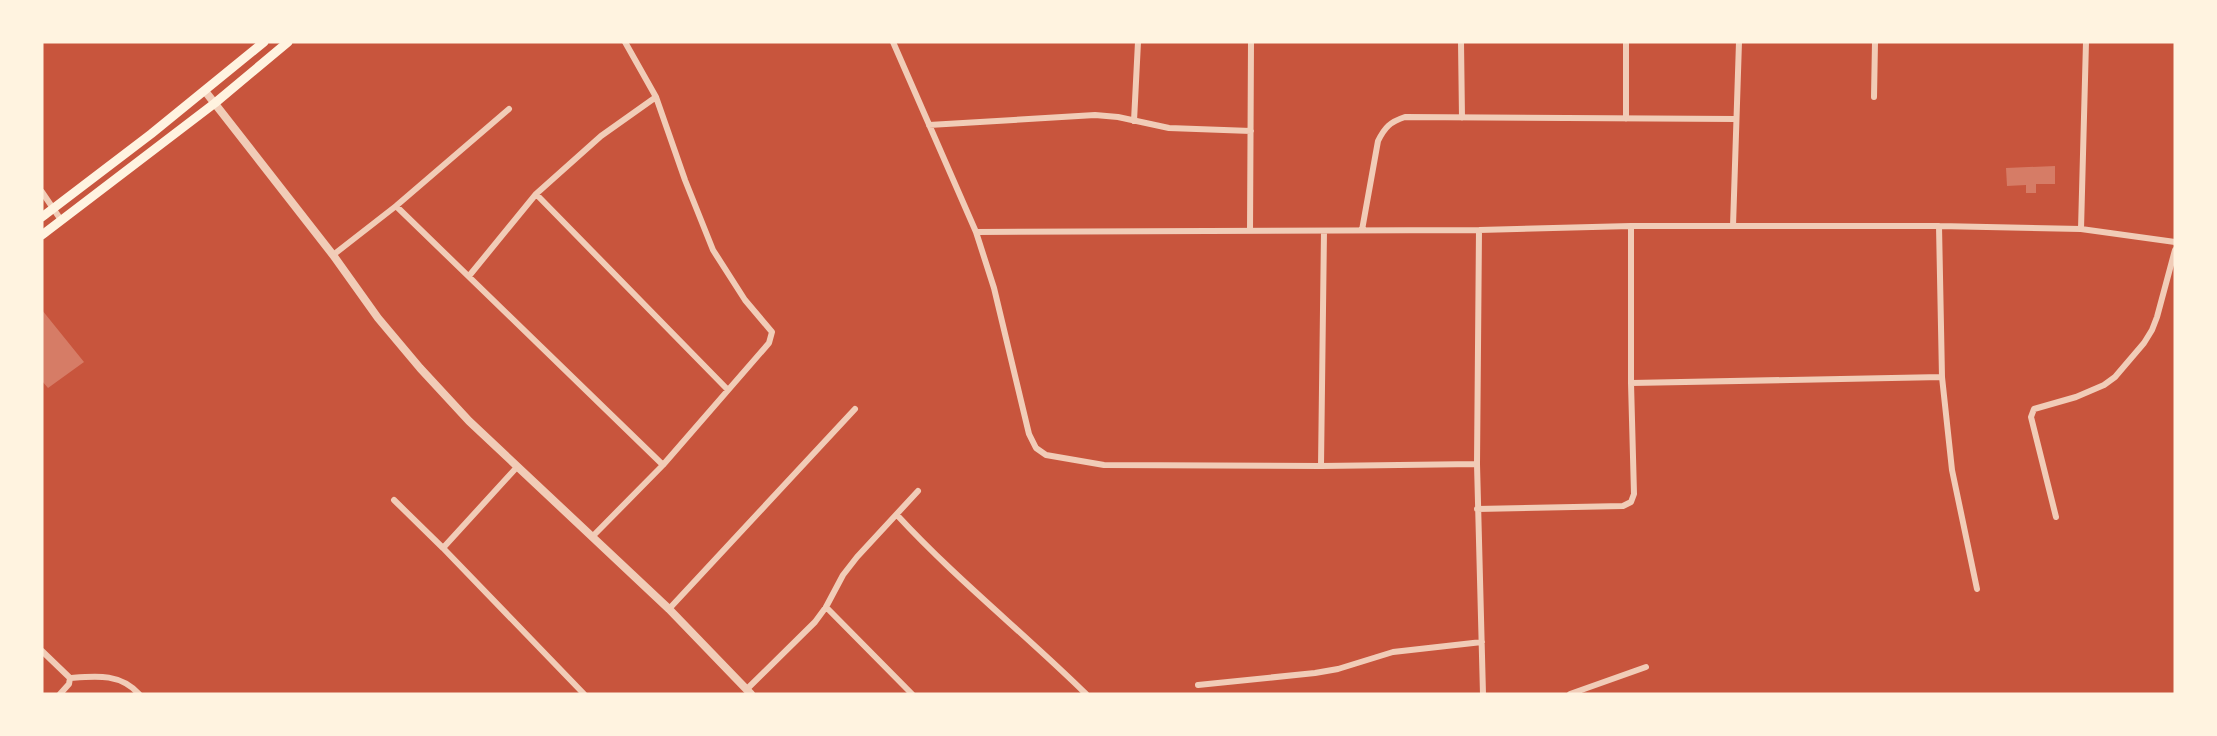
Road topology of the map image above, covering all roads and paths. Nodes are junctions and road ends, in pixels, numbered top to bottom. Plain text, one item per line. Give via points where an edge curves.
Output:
1 (264, 42) edge
2 (288, 42) edge
3 (624, 42) edge
4 (893, 42) edge
5 (1138, 42) edge
6 (1251, 42) edge
7 (1461, 42) edge
8 (1626, 42) edge
9 (1739, 42) edge
10 (1875, 42) edge
11 (2086, 42) edge
12 (205, 91) junction
13 (1874, 97) dead end
14 (656, 98) junction
15 (215, 103) junction
16 (509, 109) dead end
17 (1462, 118) junction
18 (1626, 119) junction
19 (1736, 119) junction
20 (1134, 121) junction
21 (928, 124) junction
22 (1251, 130) junction
23 (42, 192) edge
24 (536, 194) junction
25 (396, 206) junction
26 (54, 208) junction
27 (42, 218) edge
28 (61, 219) junction
29 (1631, 226) junction
30 (1733, 226) junction
31 (1939, 226) junction
32 (2081, 229) junction
33 (1479, 230) junction
34 (1250, 231) junction
35 (1324, 231) junction
36 (1362, 231) junction
37 (976, 232) junction
38 (42, 235) edge
39 (2175, 242) edge
40 (2175, 250) edge
41 (333, 255) junction
42 (469, 276) junction
43 (1942, 377) junction
44 (1631, 383) junction
45 (728, 390) junction
46 (855, 409) dead end
47 (1477, 464) junction
48 (663, 465) junction
49 (1321, 466) junction
50 (517, 467) junction
51 (918, 491) dead end
52 (394, 500) dead end
53 (1477, 509) junction
54 (897, 515) junction
55 (2056, 517) dead end
56 (592, 537) junction
57 (443, 548) junction
58 (1977, 589) dead end
59 (826, 607) junction
60 (669, 609) junction
61 (1482, 642) junction
62 (42, 651) edge
63 (1646, 667) dead end
64 (70, 678) junction
65 (1198, 685) dead end
66 (749, 692) edge
67 (60, 694) edge
68 (139, 694) edge
69 (584, 694) edge
70 (912, 694) edge
71 (1086, 694) edge
72 (1483, 694) edge
73 (1570, 694) edge

1 - 12 main road
2 - 15 main road
3 - 14 street
4 - 21 street
5 - 20 street
6 - 22 street
7 - 17 street
8 - 18 street
9 - 19 street
10 - 13 street
11 - 32 street
12 - 15 street
12 - 26 main road
14 - 24 street via 601,136
14 - 45 street via 713,250 745,300 772,332 769,343
15 - 28 main road
15 - 41 street
16 - 25 street
17 - 18 street
17 - 36 street via 1405,117 1385,128 1378,141
18 - 19 street
19 - 30 street
20 - 21 street via 1072,115
20 - 22 street via 1170,128
21 - 37 street
22 - 34 street
23 - 26 street
24 - 42 street
24 - 45 street
25 - 41 street
25 - 42 street
26 - 27 main road
26 - 28 street
28 - 38 main road
29 - 30 street
29 - 33 street
29 - 44 street
30 - 31 street
31 - 32 street
31 - 43 street
32 - 39 street
33 - 36 street
33 - 47 street
34 - 35 street
34 - 37 street
35 - 36 street
35 - 49 street
37 - 49 street via 994,288 1029,434 1036,448 1046,455 1104,465
40 - 55 street via 2152,330 2115,377 2076,397 2032,412
41 - 50 street via 420,368
42 - 48 street
43 - 44 street
43 - 58 street via 1952,470
44 - 53 street via 1631,502 1623,506
45 - 48 street
46 - 60 street
47 - 49 street
47 - 53 street
48 - 56 street
50 - 56 street
50 - 57 street
51 - 54 street
52 - 57 street
53 - 61 street
54 - 59 street via 856,557
54 - 71 street via 947,567
56 - 60 street
57 - 69 street
59 - 66 street
59 - 70 street
60 - 66 street
61 - 65 street via 1393,652 1315,673
61 - 72 street
62 - 64 street
63 - 73 street
64 - 67 street
64 - 68 street via 120,679

